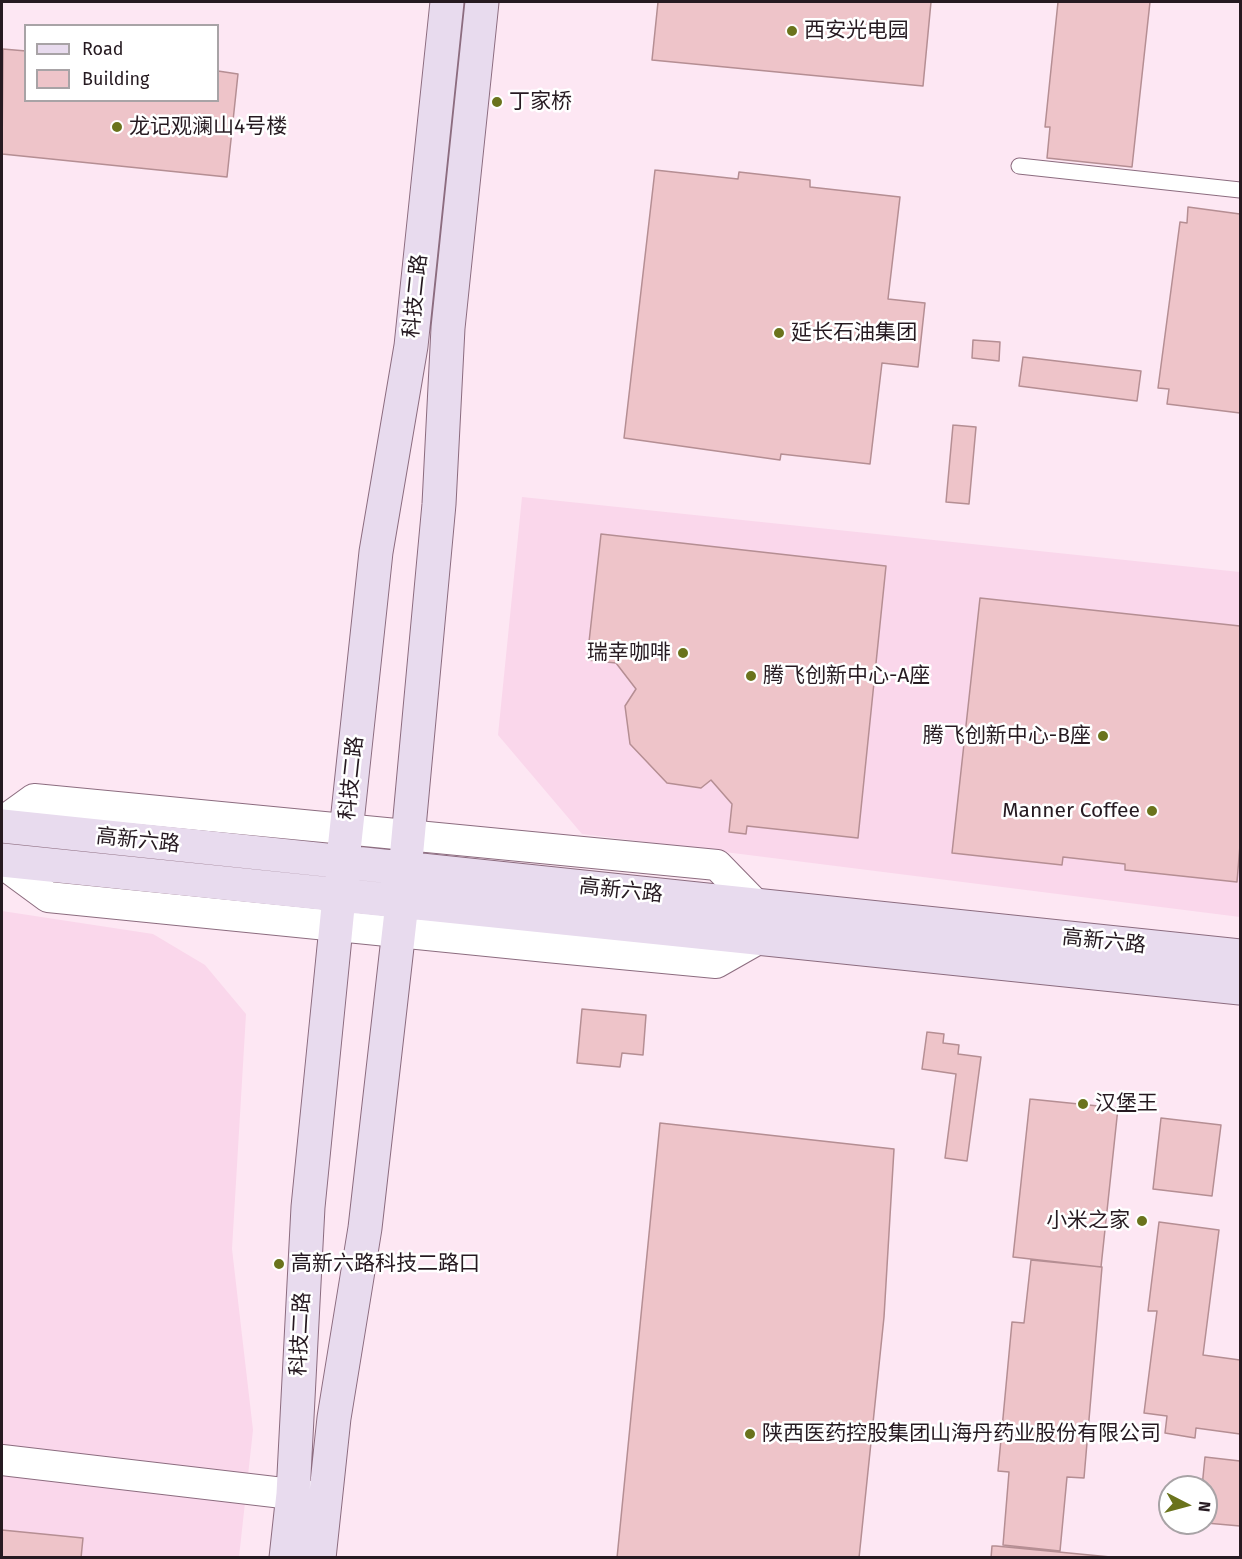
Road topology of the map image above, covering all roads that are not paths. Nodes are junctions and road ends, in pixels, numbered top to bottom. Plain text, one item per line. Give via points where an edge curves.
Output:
1 (447, 2) edge
2 (482, 2) edge
3 (1019, 166) dead end
4 (1240, 190) edge
5 (2, 824) edge
6 (346, 829) junction
7 (407, 835) junction
8 (2, 862) edge
9 (342, 862) junction
10 (404, 868) junction
11 (757, 906) junction
12 (338, 911) junction
13 (400, 918) junction
14 (1240, 956) edge
15 (1240, 988) edge
16 (2, 1460) edge
17 (293, 1494) junction
18 (325, 1497) junction
19 (286, 1557) edge
20 (320, 1557) edge

1 - 6 main road, 科技二路 via 411,346 376,552
2 - 7 main road, 科技二路 via 448,328 439,504
3 - 4 lane
5 - 6 street via 34,798
5 - 9 main road, 高新六路
6 - 7 street
6 - 9 main road, 科技二路
7 - 10 main road, 科技二路
7 - 11 street via 717,865
8 - 12 main road, 高新六路
9 - 10 main road, 高新六路
9 - 12 main road, 科技二路
10 - 11 main road, 高新六路
10 - 13 main road, 科技二路
11 - 14 main road, 高新六路
12 - 13 main road, 高新六路
12 - 17 main road, 科技二路 via 308,1207
13 - 15 main road, 高新六路 via 760,938
13 - 18 main road, 科技二路 via 365,1228
16 - 17 street
17 - 18 street
17 - 19 main road, 科技二路
18 - 20 main road, 科技二路

